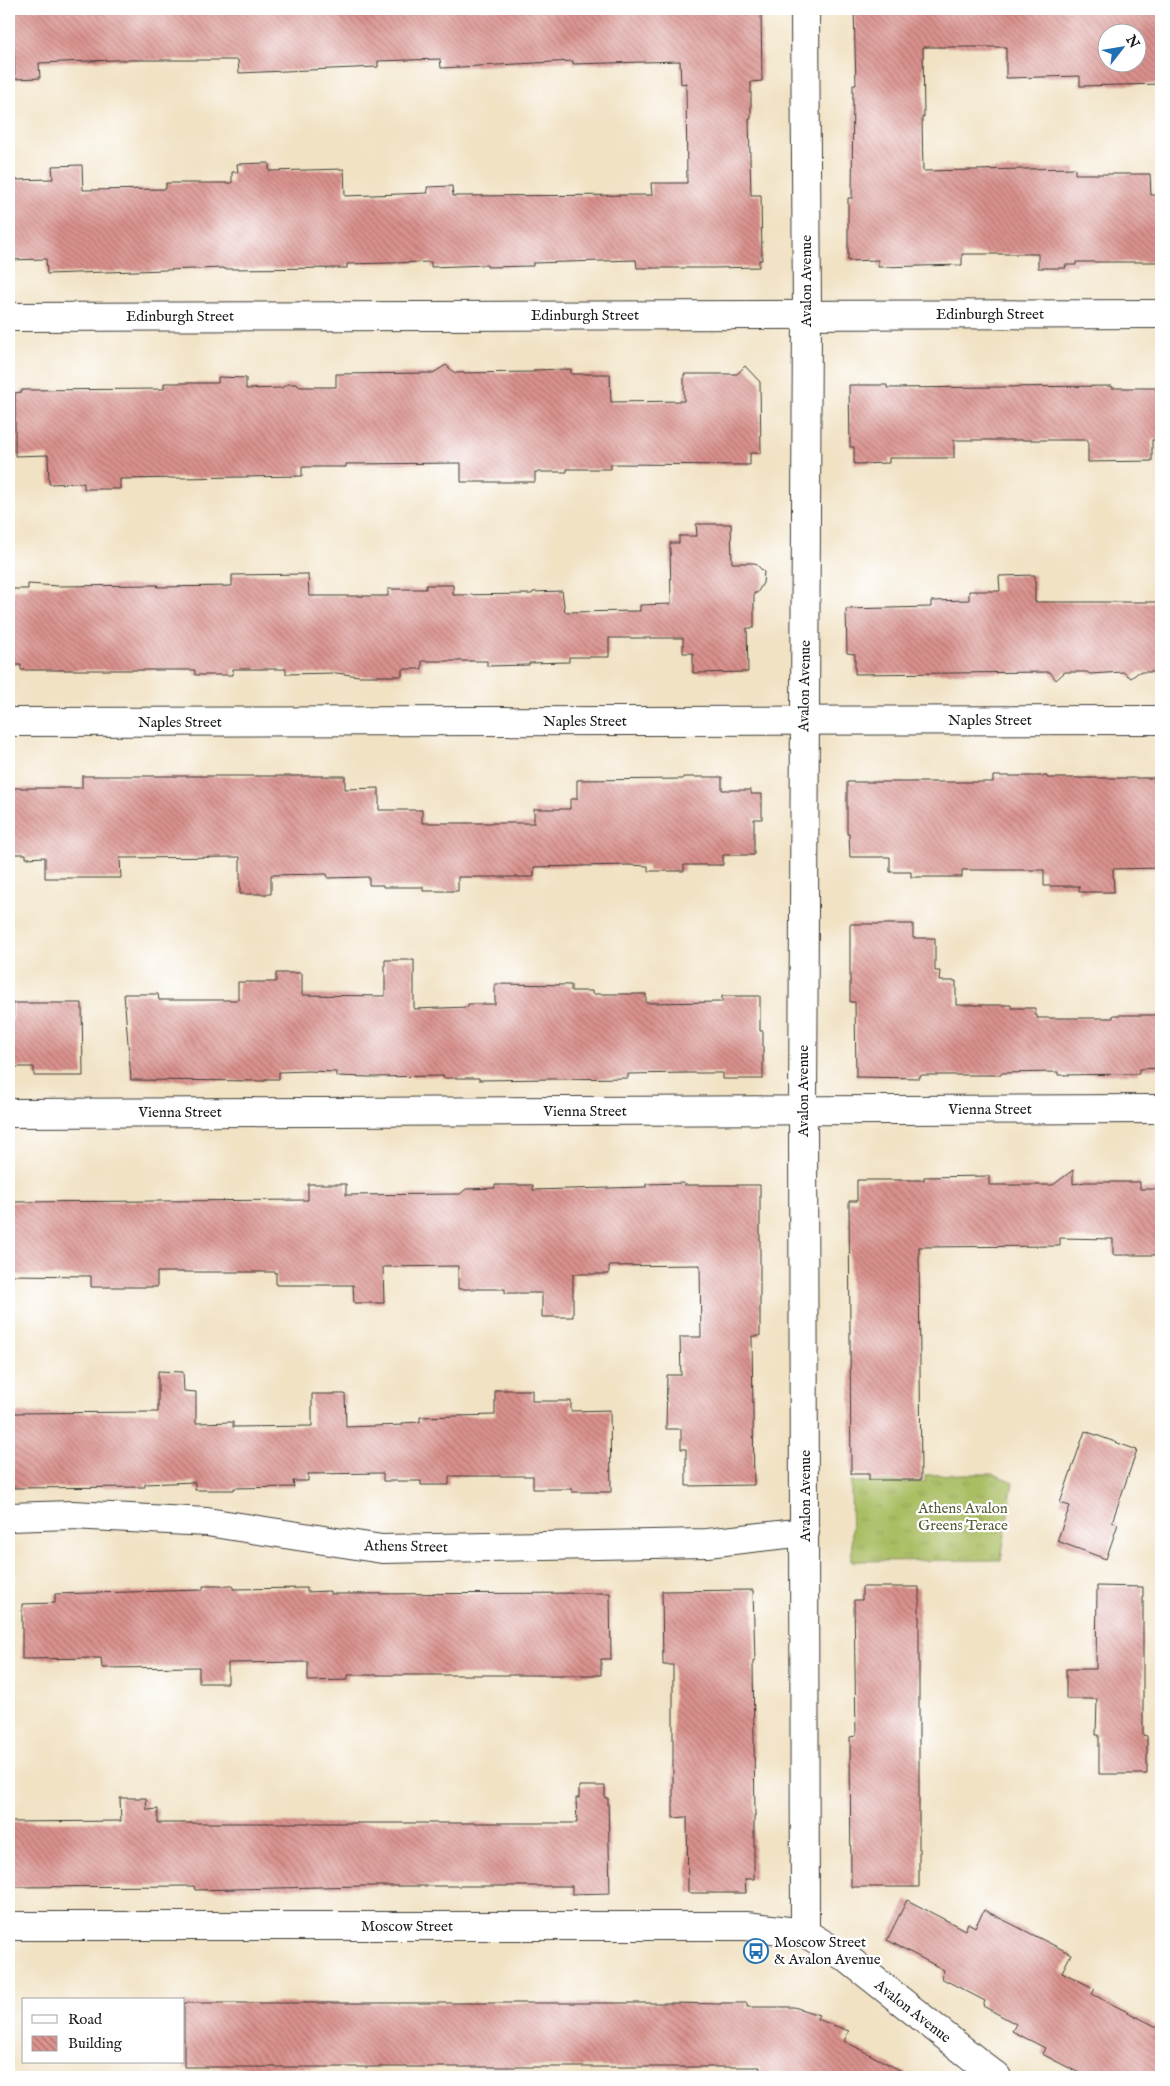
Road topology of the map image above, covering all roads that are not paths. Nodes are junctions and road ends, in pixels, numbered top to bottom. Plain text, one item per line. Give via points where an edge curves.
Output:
1 (805, 9) edge
2 (807, 314) junction
3 (1161, 314) edge
4 (9, 317) edge
5 (804, 720) junction
6 (1161, 720) edge
7 (9, 722) edge
8 (1161, 1109) edge
9 (803, 1110) junction
10 (9, 1113) edge
11 (9, 1517) edge
12 (805, 1532) junction
13 (9, 1926) edge
14 (805, 1933) junction
15 (997, 2077) edge

1 - 2 street, Avalon Avenue
2 - 3 street, Edinburgh Street
2 - 4 street, Edinburgh Street
2 - 5 street, Avalon Avenue
5 - 6 street, Naples Street
5 - 7 street, Naples Street
5 - 9 street, Avalon Avenue
8 - 9 street, Vienna Street
9 - 10 street, Vienna Street
9 - 12 street, Avalon Avenue
11 - 12 street, Athens Street via 72,1515 206,1522 382,1549 707,1543
12 - 14 street, Avalon Avenue
13 - 14 street, Moscow Street via 746,1926
14 - 15 street, Avalon Avenue via 848,1959

